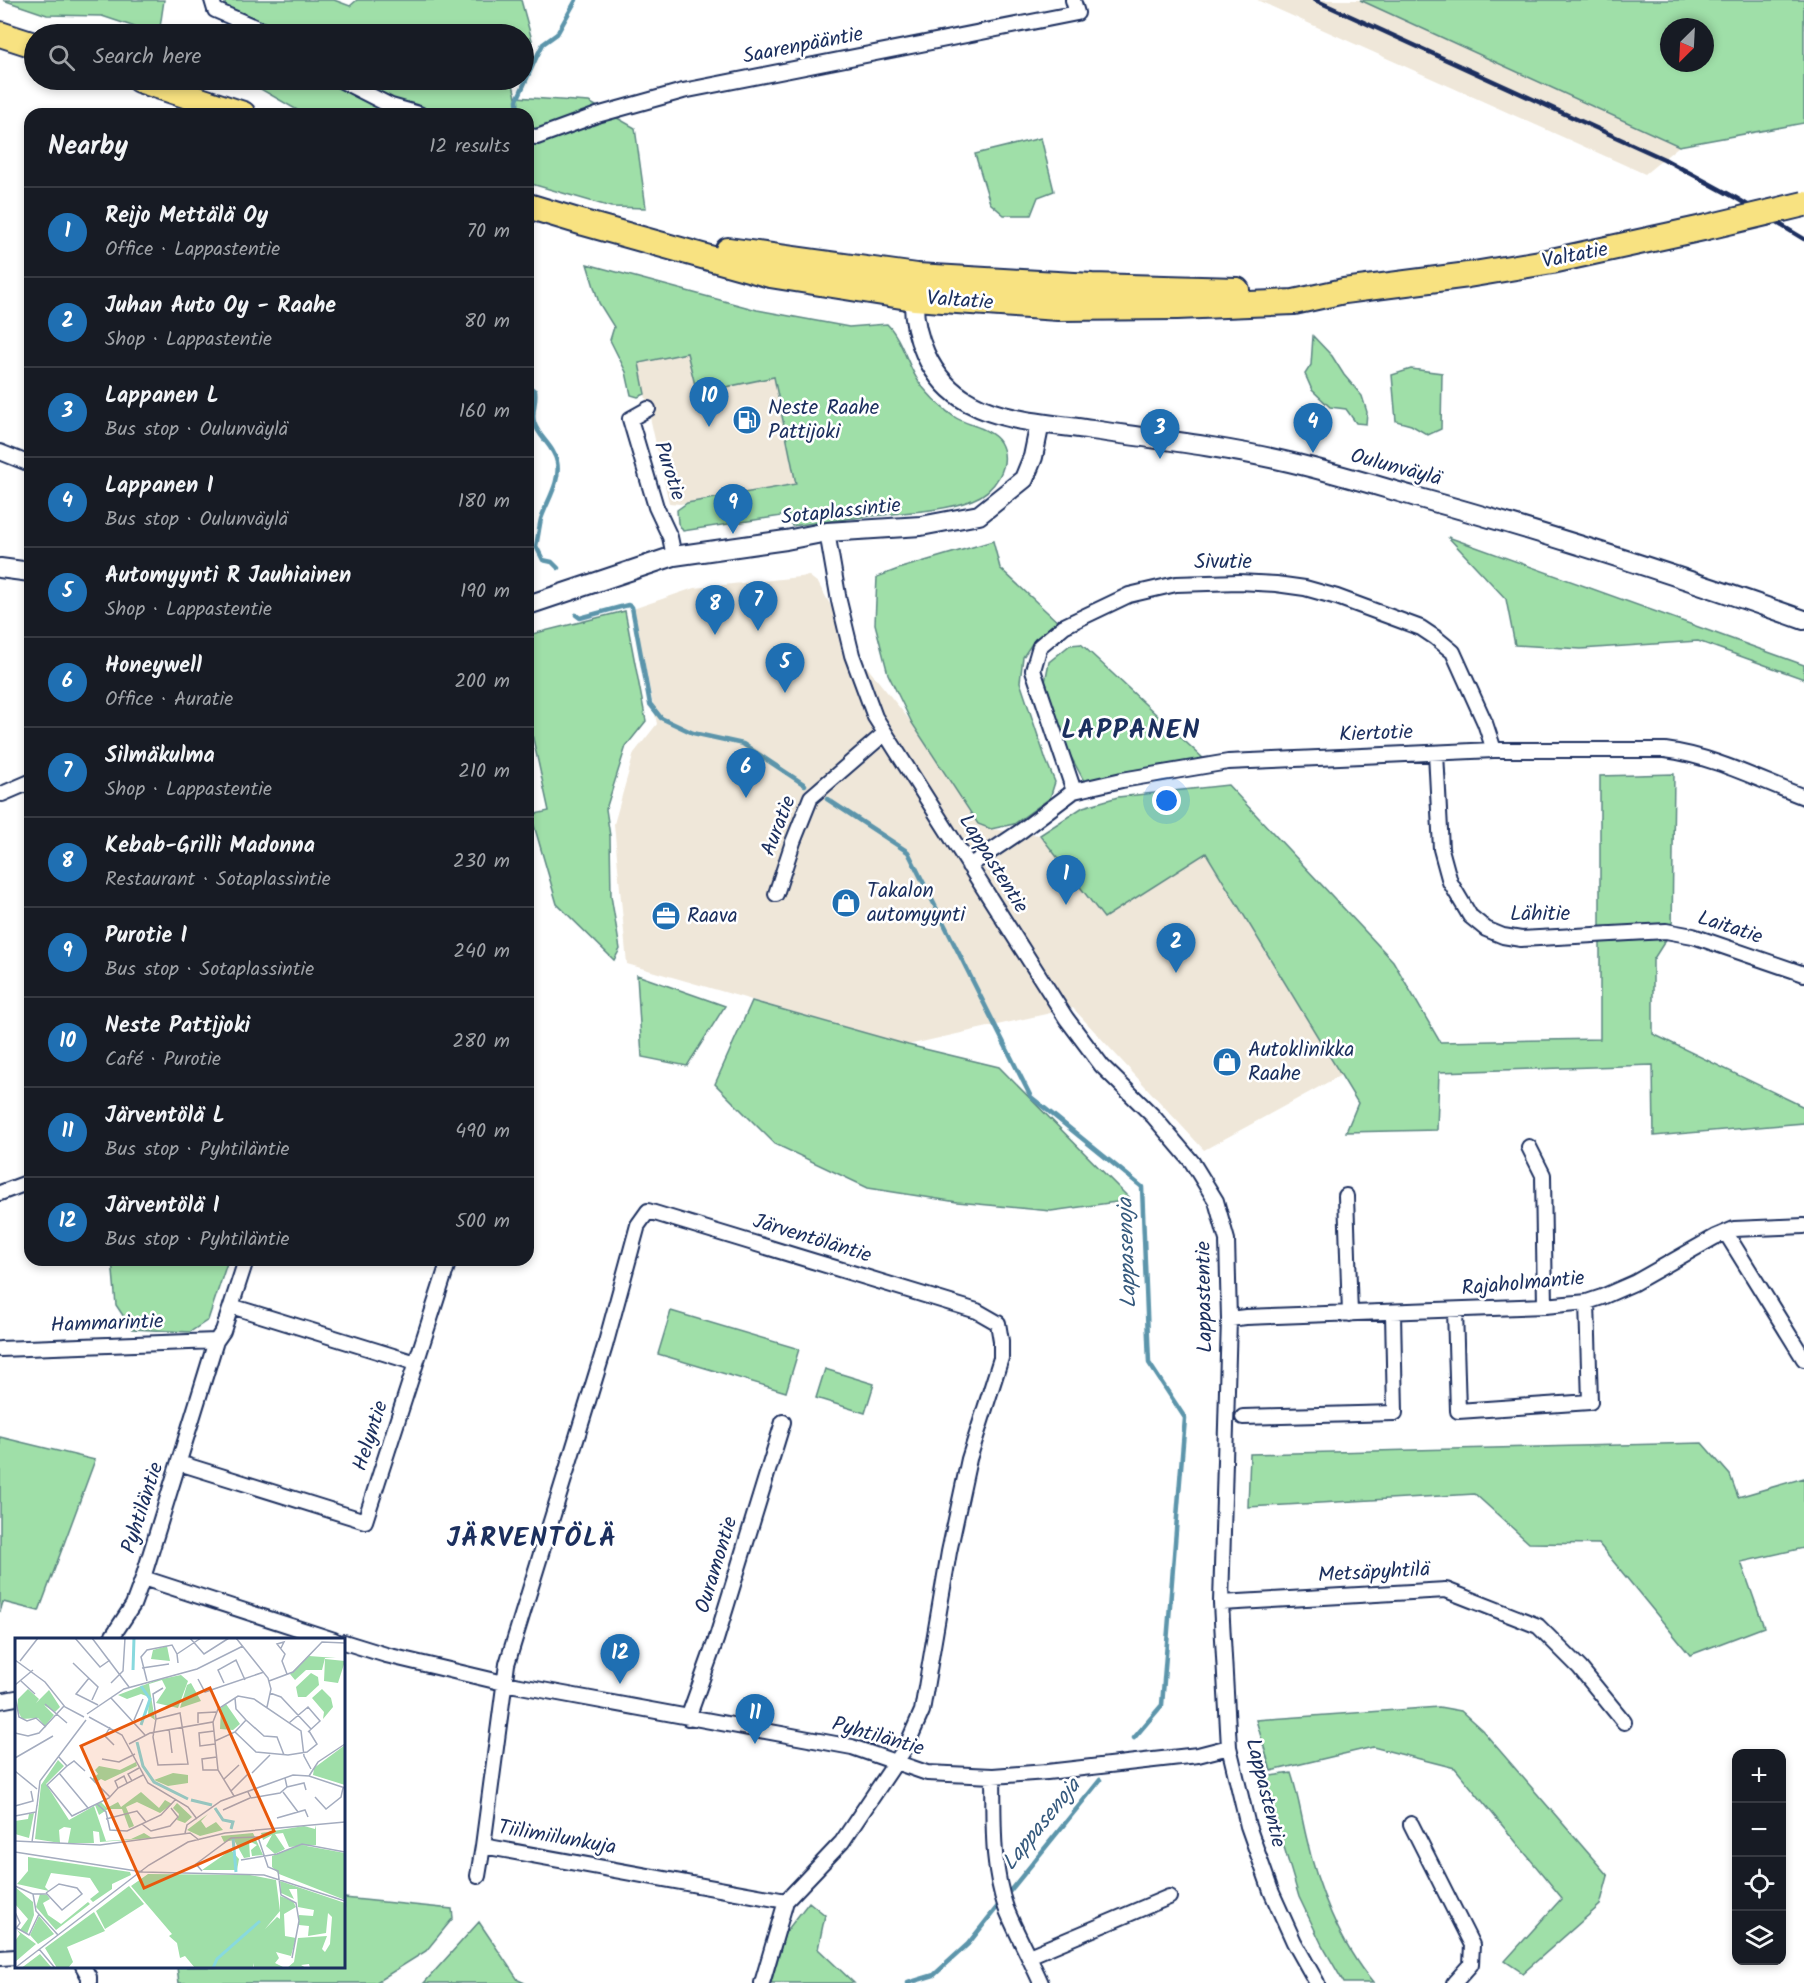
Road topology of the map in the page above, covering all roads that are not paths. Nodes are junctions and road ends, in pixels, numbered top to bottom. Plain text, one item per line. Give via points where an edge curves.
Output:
1 (212, 0) edge
2 (1073, 0) edge
3 (248, 24) edge
4 (0, 34) edge
5 (24, 42) edge
6 (170, 90) edge
7 (359, 90) edge
8 (225, 108) edge
9 (398, 108) edge
10 (534, 137) edge
11 (1804, 204) edge
12 (534, 208) edge
13 (915, 287) junction
14 (648, 409) dead end
15 (1040, 423) junction
16 (0, 452) edge
17 (24, 462) edge
18 (827, 532) junction
19 (674, 556) junction
20 (0, 568) edge
21 (24, 571) edge
22 (534, 603) edge
23 (1804, 620) edge
24 (885, 733) junction
25 (1494, 750) junction
26 (1436, 753) junction
27 (24, 785) edge
28 (1074, 790) junction
29 (2, 794) dead end
30 (1804, 797) edge
31 (969, 866) junction
32 (776, 894) dead end
33 (1641, 931) joint
34 (1804, 974) edge
35 (1529, 1147) dead end
36 (24, 1184) dead end
37 (0, 1193) edge
38 (1346, 1196) dead end
39 (1804, 1226) edge
40 (1726, 1233) junction
41 (244, 1266) edge
42 (447, 1266) edge
43 (1587, 1302) junction
44 (231, 1306) junction
45 (1545, 1306) junction
46 (1455, 1310) junction
47 (1393, 1312) junction
48 (1350, 1314) junction
49 (1229, 1319) junction
50 (216, 1341) junction
51 (0, 1349) edge
52 (1804, 1359) edge
53 (416, 1363) junction
54 (1243, 1417) dead end
55 (783, 1422) dead end
56 (179, 1463) junction
57 (143, 1578) junction
58 (1221, 1604) junction
59 (111, 1638) edge
60 (325, 1638) edge
61 (345, 1642) edge
62 (504, 1683) junction
63 (15, 1698) edge
64 (0, 1701) edge
65 (688, 1718) junction
66 (1624, 1722) dead end
67 (1229, 1747) junction
68 (896, 1764) junction
69 (993, 1776) junction
70 (1411, 1824) dead end
71 (483, 1846) junction
72 (478, 1876) dead end
73 (1168, 1897) dead end
74 (786, 1901) junction
75 (1029, 1956) junction
76 (15, 1957) edge
77 (0, 1958) edge
78 (84, 1968) edge
79 (89, 1983) edge
80 (762, 1983) edge
81 (1041, 1983) edge
82 (1317, 1983) edge
83 (1454, 1983) edge

1 - 3 street via 215,10
2 - 10 street, Saarenpääntie via 1077,13 683,91
4 - 5 highway
6 - 8 highway
7 - 9 street
11 - 13 highway, Valtatie, bridge via 1552,261 1344,291 1294,302 1177,308 1058,308
12 - 13 highway, Valtatie via 770,275
13 - 15 main road, Oulunväylä via 920,341 927,360 949,388 988,412
14 - 19 street, Purotie via 630,418
15 - 18 main road, Sotaplassintie via 1024,479 979,514 921,526
15 - 23 main road, Oulunväylä via 1282,460 1534,529
16 - 17 street
18 - 19 main road, Sotaplassintie
18 - 24 street, Lappastentie via 852,655
19 - 22 main road, Sotaplassintie
20 - 21 main road
24 - 31 street, Lappastentie
24 - 32 street, Auratie via 811,796
25 - 26 street, Kiertotie
25 - 28 street, Sivutie via 1453,652 1421,628 1305,588 1248,583 1176,584 1129,595 1064,626 1040,646 1033,670
25 - 30 street, Kiertotie via 1684,752
26 - 28 street, Kiertotie via 1228,762
26 - 33 street, Lähitie via 1443,857 1450,882 1470,916 1486,929 1521,939
27 - 29 street
28 - 31 street, Kiertotie
31 - 49 street, Lappastentie via 1066,1018 1102,1066 1153,1116 1192,1162 1216,1202 1227,1240
33 - 34 street, Laitatie via 1693,936
35 - 45 street via 1543,1174
36 - 37 street
38 - 48 street
39 - 40 street, Rajaholmantie via 1746,1228
40 - 43 street, Rajaholmantie via 1634,1283
40 - 52 street
41 - 44 street, Pyhtiläntie
42 - 53 street
43 - 45 street, Rajaholmantie
43 - 46 street via 1590,1402 1458,1411
44 - 50 street, Pyhtiläntie
44 - 53 street
45 - 46 street, Rajaholmantie
46 - 47 street, Rajaholmantie
47 - 48 street, Rajaholmantie
47 - 54 street via 1395,1413
48 - 49 street, Rajaholmantie
49 - 58 street, Lappastentie
50 - 51 street, Hammarintie
50 - 56 street, Pyhtiläntie
53 - 56 street, Helyntie via 365,1521
55 - 65 street, Ouramontie
56 - 57 street, Pyhtiläntie
57 - 59 street via 133,1605
57 - 60 street, Pyhtiläntie
58 - 66 street, Metsäpyhtilä via 1446,1590 1538,1626 1580,1668
58 - 67 street, Lappastentie
61 - 62 street, Pyhtiläntie
62 - 65 street, Pyhtiläntie
62 - 68 street, Järventöläntie via 509,1654 638,1225 648,1211 977,1311 998,1323 1001,1358 969,1459 922,1711
62 - 71 street, Tiilimiilunkuja
63 - 64 street
65 - 68 street, Pyhtiläntie via 852,1747
67 - 69 street, Pyhtiläntie via 1198,1755
67 - 82 street, Lappastentie via 1248,1826 1270,1891
68 - 69 street, Pyhtiläntie via 927,1773
68 - 74 street via 842,1842
69 - 75 street via 998,1878 1006,1907
70 - 83 street via 1473,1945 1471,1964
71 - 72 street
71 - 74 street, Tiilimiilunkuja
73 - 75 street
74 - 80 street
75 - 81 street
76 - 77 street
78 - 79 street

